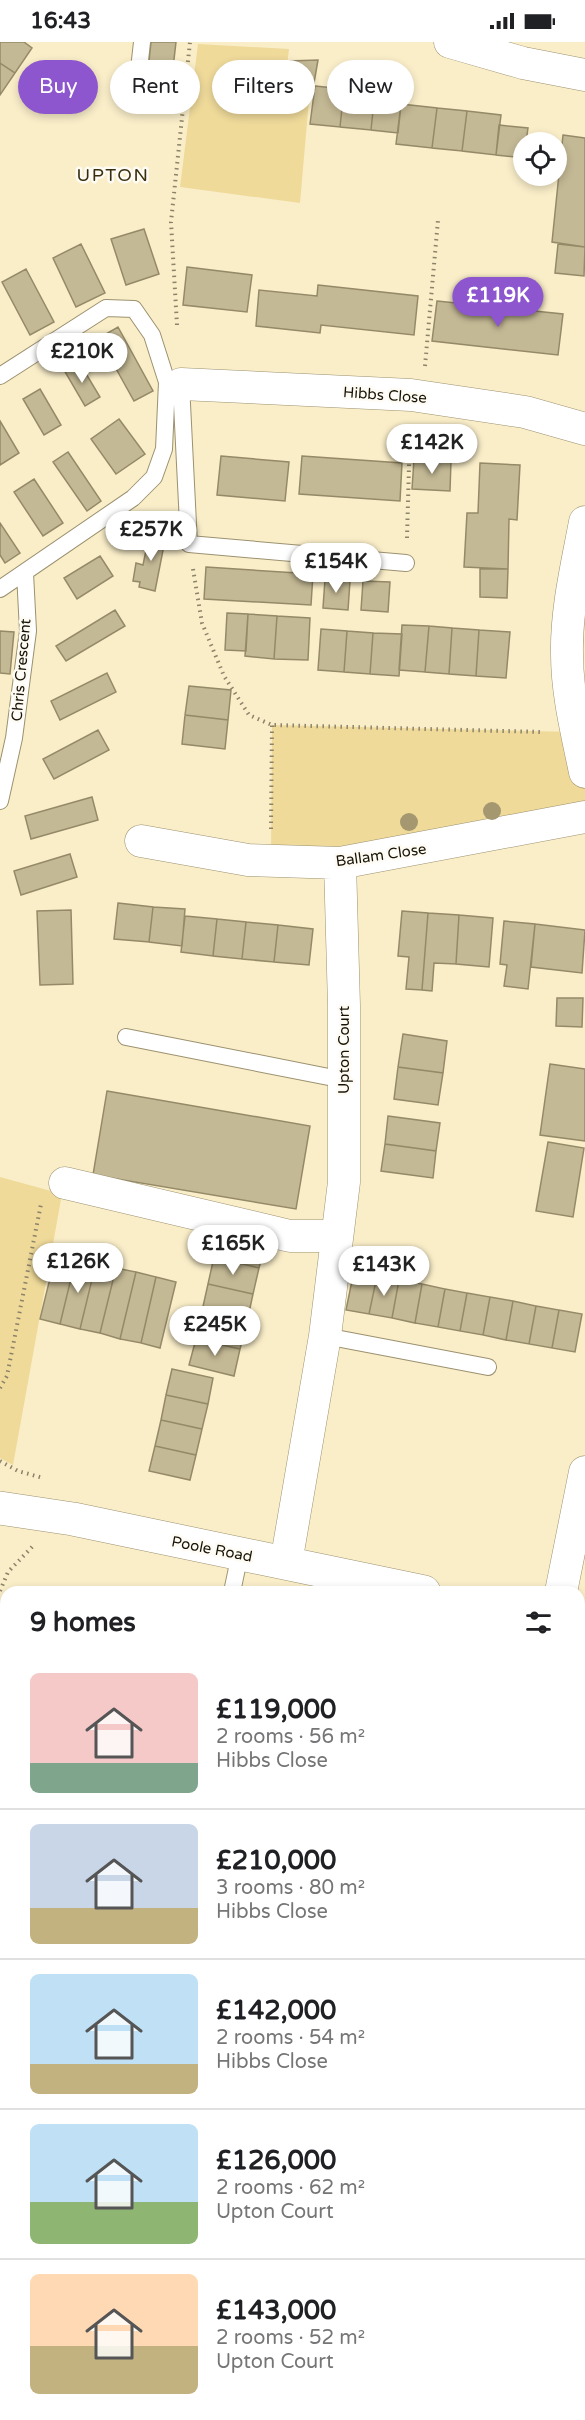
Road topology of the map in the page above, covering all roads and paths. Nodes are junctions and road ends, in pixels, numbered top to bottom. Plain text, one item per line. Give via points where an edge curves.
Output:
1 (142, 42) edge
2 (190, 42) edge
3 (450, 42) edge
4 (140, 60) edge
5 (585, 75) edge
6 (438, 220) dead end
7 (177, 326) dead end
8 (0, 376) edge
9 (174, 383) junction
10 (417, 396) junction
11 (585, 429) edge
12 (585, 522) edge
13 (189, 544) junction
14 (406, 563) joint
15 (24, 573) junction
16 (0, 589) edge
17 (272, 725) junction
18 (577, 732) junction
19 (585, 772) edge
20 (0, 801) edge
21 (585, 817) edge
22 (141, 842) dead end
23 (271, 860) junction
24 (340, 863) junction
25 (126, 1037) dead end
26 (344, 1080) junction
27 (53, 1192) joint
28 (338, 1236) junction
29 (325, 1336) junction
30 (488, 1367) dead end
31 (0, 1388) edge
32 (0, 1461) edge
33 (585, 1472) edge
34 (48, 1479) dead end
35 (0, 1508) edge
36 (38, 1541) dead end
37 (240, 1554) junction
38 (286, 1563) junction
39 (331, 1582) edge
40 (2, 1586) edge
41 (233, 1586) edge
42 (368, 1586) edge
43 (562, 1586) edge

1 - 4 lane
2 - 7 path via 171,222
3 - 5 street via 523,63
6 - 10 path
8 - 9 lane via 106,308 134,309 152,335
9 - 10 street, Hibbs Close
9 - 13 lane
9 - 15 lane via 164,449 154,477 133,498
10 - 11 street, Hibbs Close via 525,412
10 - 14 path
12 - 18 street via 572,592 567,653
13 - 14 lane
13 - 17 path via 202,623 224,676 249,715
15 - 16 lane
15 - 20 lane, Chris Crescent via 28,631 14,738
17 - 18 path
17 - 23 path
18 - 19 street
21 - 24 street, Ballam Close
22 - 23 street, Ballam Close via 213,855
23 - 24 street, Ballam Close
24 - 26 street, Upton Court
25 - 26 lane
26 - 28 street, Upton Court via 344,1182
27 - 28 street via 290,1236
27 - 31 path via 7,1376
28 - 29 street, Upton Court
29 - 30 lane
29 - 38 street, Upton Court
32 - 34 path via 18,1471
33 - 43 street
35 - 37 main road, Poole Road
36 - 40 path via 8,1572
37 - 38 main road, Poole Road
37 - 41 lane
38 - 39 main road, Poole Road
39 - 42 main road, Poole Road

